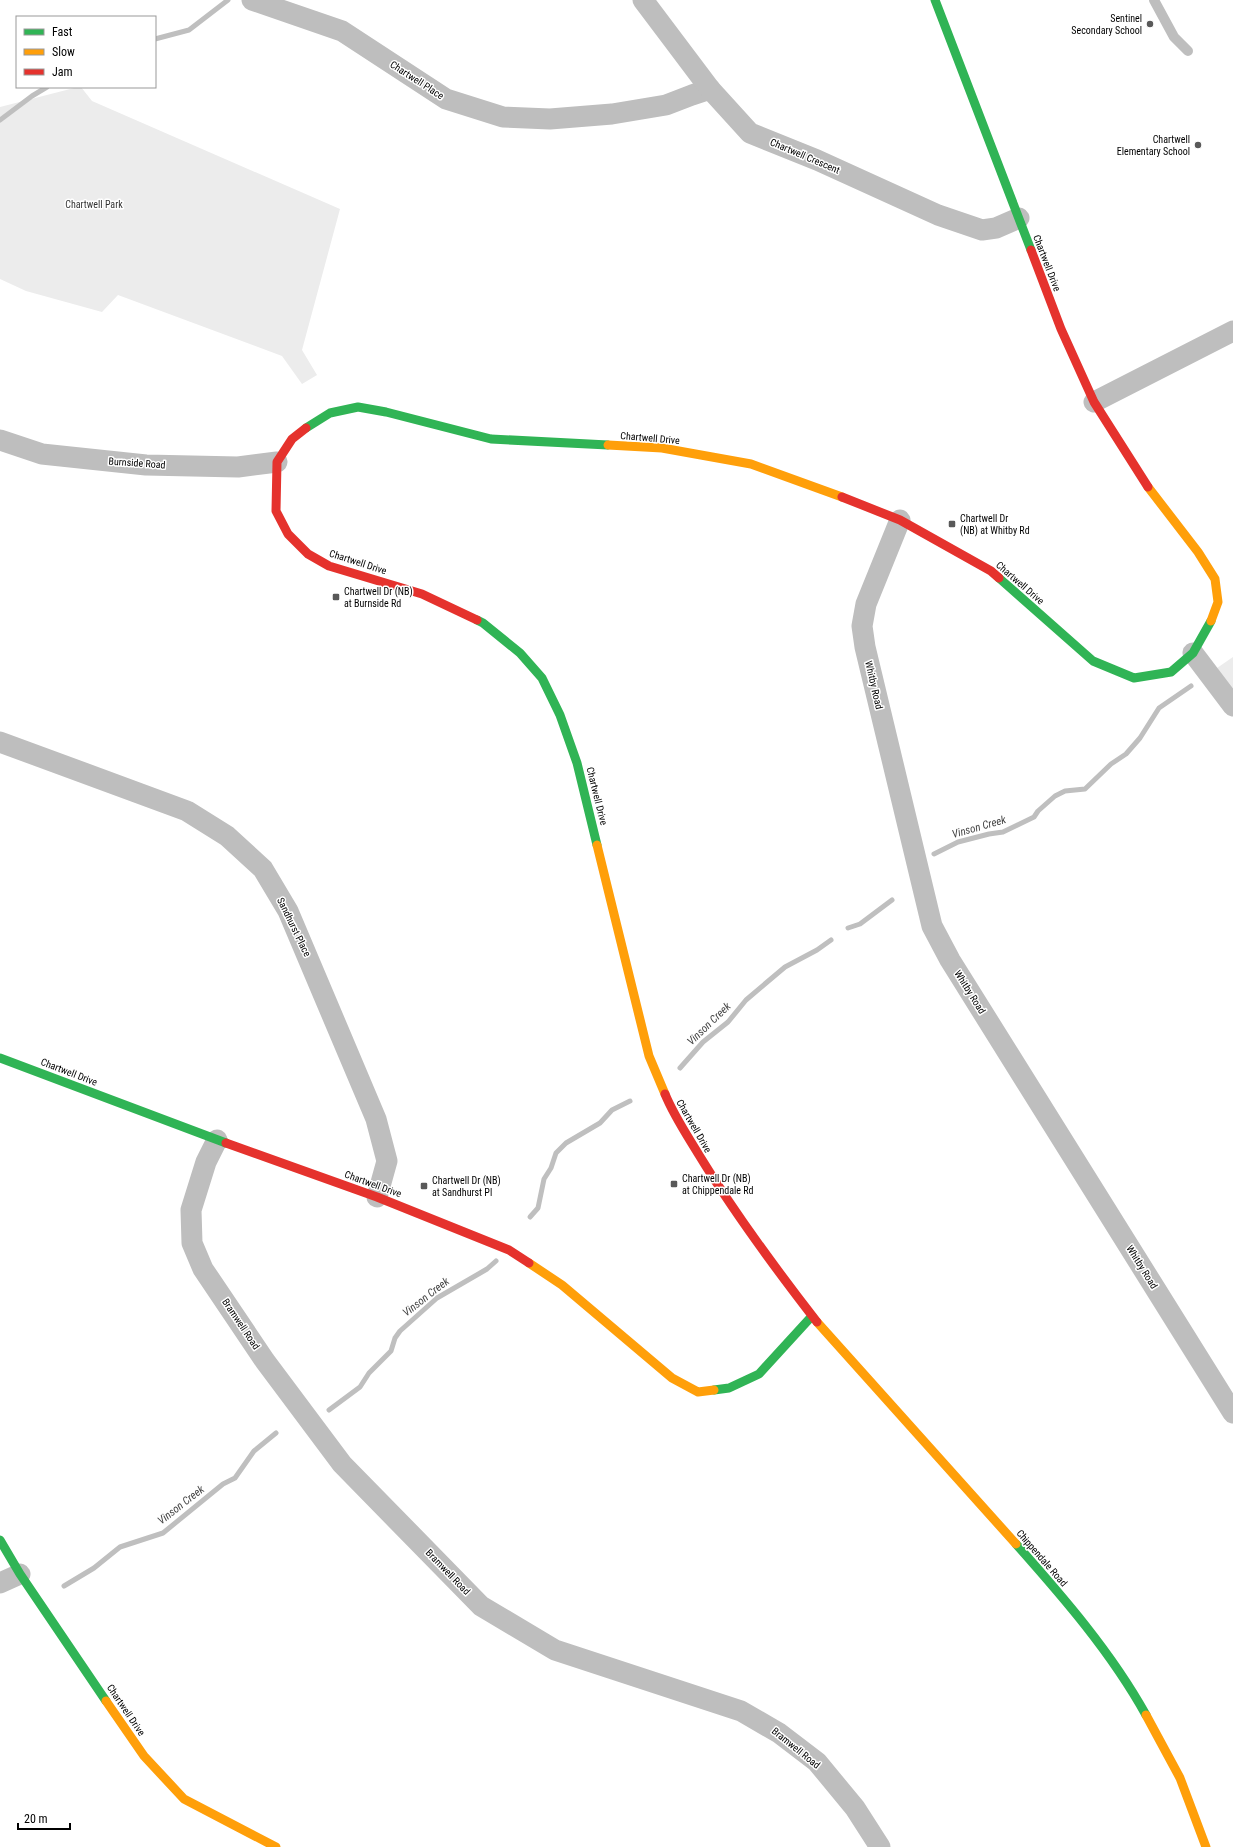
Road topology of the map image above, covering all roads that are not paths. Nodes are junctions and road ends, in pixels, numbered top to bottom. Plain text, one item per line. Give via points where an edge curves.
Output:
1 (252, 0) edge
2 (642, 0) edge
3 (935, 0) edge
4 (1154, 0) edge
5 (1188, 51) dead end
6 (710, 89) junction
7 (1019, 218) junction
8 (1233, 331) edge
9 (1094, 402) junction
10 (0, 440) edge
11 (277, 462) junction
12 (900, 520) junction
13 (1193, 653) junction
14 (1233, 706) edge
15 (0, 742) edge
16 (0, 1058) edge
17 (217, 1140) junction
18 (377, 1197) junction
19 (812, 1316) junction
20 (1233, 1413) edge
21 (0, 1540) edge
22 (20, 1574) junction
23 (0, 1582) edge
24 (276, 1847) edge
25 (880, 1847) edge
26 (1206, 1847) edge

1 - 6 street, Chartwell Place via 342,31 446,99 503,117 550,119 612,114 666,105
2 - 6 street, Chartwell Crescent
3 - 7 street, Chartwell Drive
4 - 5 lane via 1174,37
6 - 7 street, Chartwell Crescent via 750,133 817,160 938,215 982,230 996,228
7 - 9 street, Chartwell Drive via 1061,329
8 - 9 street
9 - 13 street, Chartwell Drive via 1147,485 1216,579 1218,602 1210,625
10 - 11 street, Burnside Road via 42,454 146,465 238,467
11 - 12 street, Chartwell Drive via 292,439 309,425 330,413 358,407 491,439 662,448 751,464
11 - 19 street, Chartwell Drive via 276,511 288,534 308,554 329,566 422,594 482,623 520,653 542,678 560,715 577,763 649,1056 671,1109 719,1188
12 - 13 street, Chartwell Drive via 991,571 1093,661 1134,678 1171,672
12 - 20 street, Whitby Road via 866,604 862,626 932,926 950,960
13 - 14 street
15 - 18 street, Sandhurst Place via 186,810 227,836 263,869 288,911 376,1119 387,1161
16 - 17 street, Chartwell Drive
17 - 18 street, Chartwell Drive
17 - 25 street, Bramwell Road via 206,1162 191,1210 192,1243 203,1269 266,1361 342,1464 481,1606 555,1650 742,1711 780,1733 817,1762 856,1808
18 - 19 street, Chartwell Drive via 509,1250 562,1285 672,1378 698,1392 729,1388 759,1374
19 - 26 street, Chippendale Road via 1086,1625 1138,1701 1180,1778
21 - 22 street, Chartwell Drive
22 - 23 street
22 - 24 street, Chartwell Drive via 144,1756 179,1794

